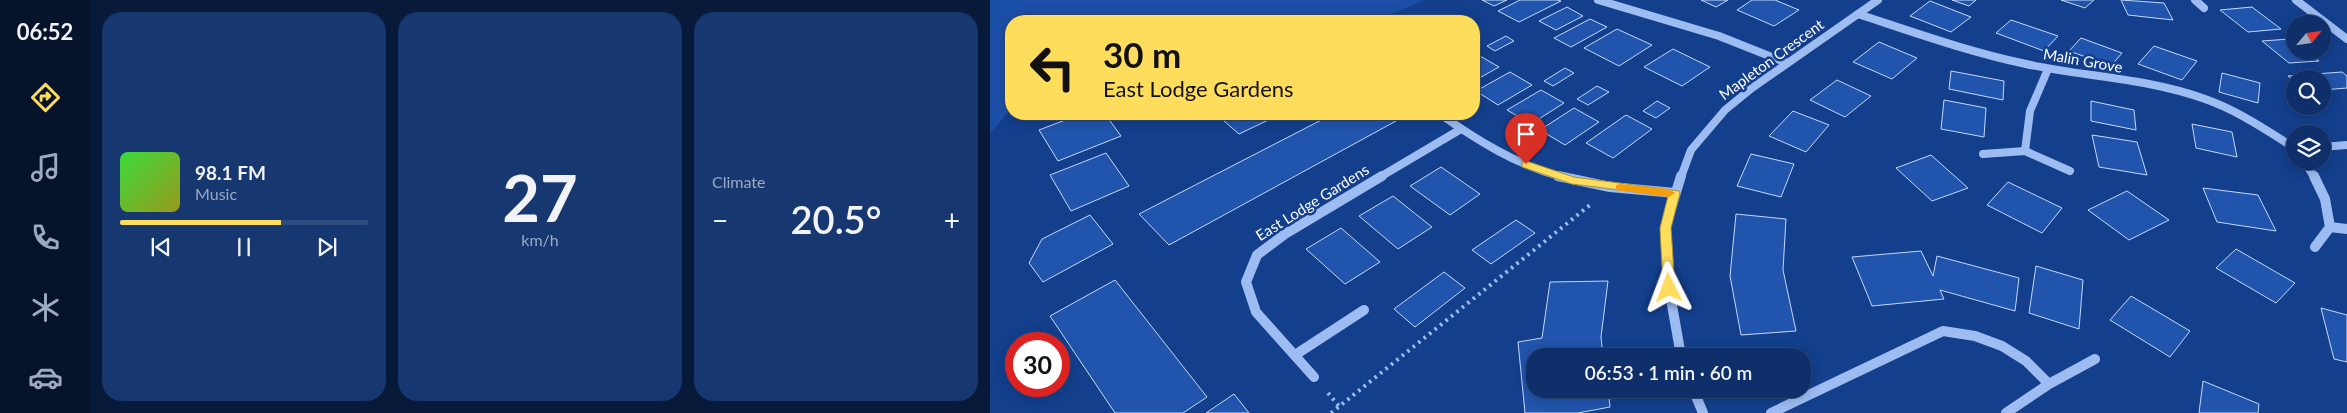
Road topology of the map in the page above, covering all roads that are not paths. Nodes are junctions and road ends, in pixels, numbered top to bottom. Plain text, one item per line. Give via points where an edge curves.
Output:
1 (1598, 0) edge
2 (1878, 0) edge
3 (2195, 0) edge
4 (2296, 0) edge
5 (2204, 8) dead end
6 (1858, 14) junction
7 (2347, 39) edge
8 (1787, 63) junction
9 (2048, 69) junction
10 (1448, 120) edge
11 (1461, 129) junction
12 (2286, 142) edge
13 (2347, 145) edge
14 (2331, 146) edge
15 (2025, 151) junction
16 (1983, 154) dead end
17 (2310, 170) edge
18 (2070, 171) dead end
19 (1675, 193) junction
20 (2330, 227) junction
21 (2347, 229) edge
22 (2315, 247) dead end
23 (1364, 310) dead end
24 (1680, 348) edge
25 (1295, 355) junction
26 (2095, 359) dead end
27 (1314, 377) dead end
28 (2049, 384) junction
29 (1697, 398) edge
30 (1703, 413) edge
31 (1771, 413) edge
32 (2006, 413) edge

1 - 8 street via 1719,36
2 - 6 street, Mapleton Crescent
3 - 5 street
4 - 7 street
6 - 8 street, Mapleton Crescent
6 - 9 street, Malin Grove via 1949,44
8 - 19 street, Mapleton Crescent via 1725,110 1691,150
9 - 12 street, Malin Grove via 2191,94 2245,116
9 - 15 street via 2030,110
10 - 11 street
11 - 19 street via 1510,159 1572,180
11 - 25 street, East Lodge Gardens via 1284,234 1257,255 1246,282 1256,312
13 - 14 street
15 - 16 street
15 - 18 street
17 - 20 street via 2322,189
19 - 24 street, Mapleton Crescent via 1666,228 1669,288
20 - 21 street
20 - 22 street
23 - 25 street
25 - 27 street, East Lodge Gardens
26 - 28 street
28 - 31 street via 2018,353 2000,343 1970,333 1944,331
28 - 32 street
29 - 30 street

